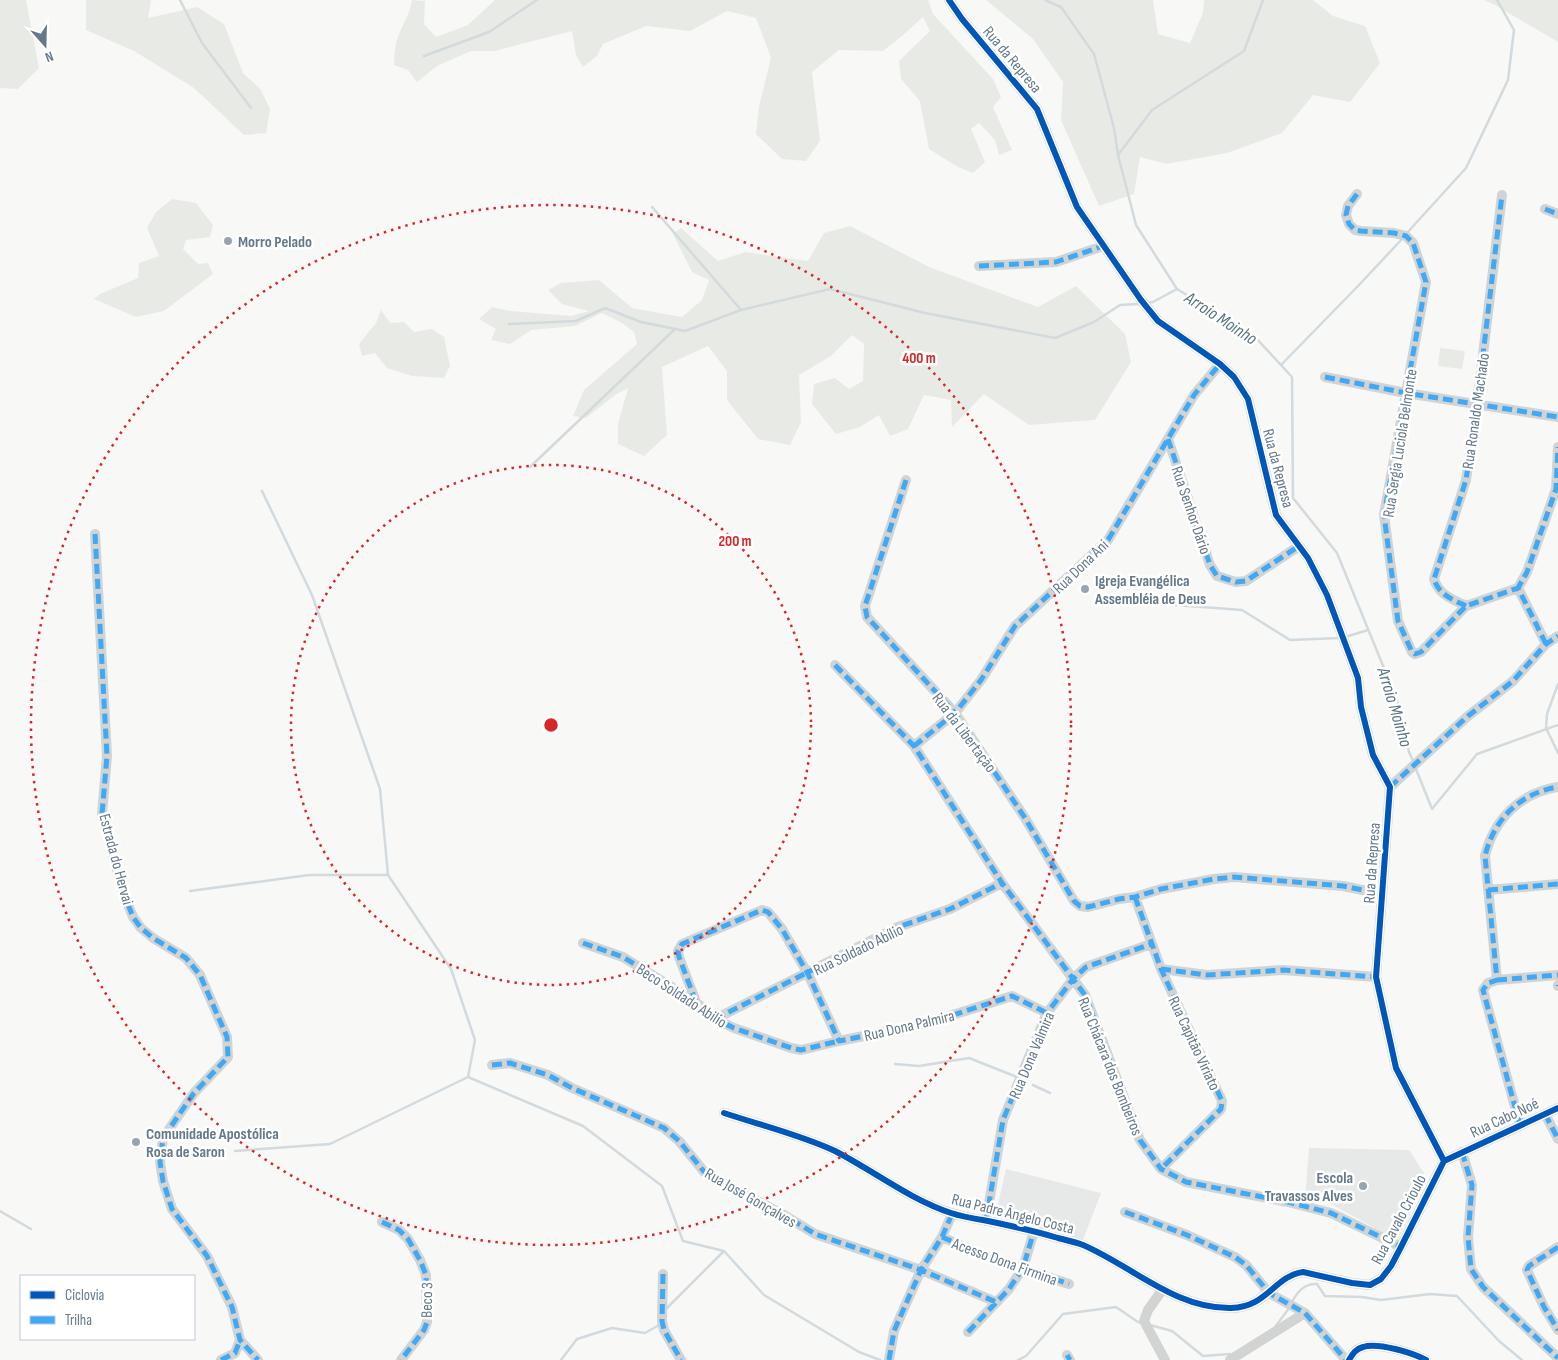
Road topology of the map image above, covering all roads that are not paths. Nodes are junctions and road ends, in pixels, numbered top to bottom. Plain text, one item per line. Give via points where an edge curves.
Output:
1 (949, 0) edge
2 (1357, 194) dead end
3 (1502, 195) dead end
4 (1545, 209) dead end
5 (1558, 214) edge
6 (1103, 246) junction
7 (979, 266) dead end
8 (1220, 364) junction
9 (1324, 377) dead end
10 (1406, 393) junction
11 (1477, 405) junction
12 (1558, 417) edge
13 (1168, 439) junction
14 (1558, 447) edge
15 (906, 480) dead end
16 (95, 534) dead end
17 (1299, 546) junction
18 (1518, 588) junction
19 (1466, 606) junction
20 (1558, 636) edge
21 (1546, 644) junction
22 (836, 665) dead end
23 (954, 713) junction
24 (914, 746) junction
25 (1390, 787) junction
26 (1558, 787) edge
27 (1002, 883) junction
28 (1558, 884) edge
29 (1488, 890) junction
30 (1382, 894) junction
31 (1135, 898) junction
32 (584, 943) dead end
33 (1151, 944) junction
34 (1161, 969) junction
35 (808, 974) junction
36 (1558, 975) edge
37 (1376, 976) junction
38 (1073, 978) junction
39 (1497, 980) junction
40 (696, 1002) junction
41 (1047, 1013) junction
42 (715, 1019) junction
43 (839, 1041) junction
44 (492, 1065) dead end
45 (1558, 1108) edge
46 (724, 1112) dead end
47 (1545, 1114) junction
48 (1520, 1125) junction
49 (1558, 1138) edge
50 (1462, 1152) junction
51 (1444, 1161) junction
52 (1161, 1169) junction
53 (1125, 1212) dead end
54 (952, 1214) junction
55 (986, 1221) junction
56 (382, 1222) dead end
57 (1034, 1231) junction
58 (942, 1237) junction
59 (1401, 1247) junction
60 (1558, 1247) edge
61 (1023, 1268) junction
62 (921, 1270) junction
63 (663, 1274) dead end
64 (1069, 1284) dead end
65 (1164, 1289) junction
66 (1269, 1293) junction
67 (996, 1302) junction
68 (1305, 1313) junction
69 (1558, 1330) edge
70 (968, 1332) dead end
71 (240, 1340) junction
72 (235, 1357) edge
73 (1558, 1358) edge
74 (221, 1360) edge
75 (258, 1360) edge
76 (401, 1360) edge
77 (681, 1360) edge
78 (889, 1360) edge
79 (1165, 1360) edge
80 (1230, 1360) edge
81 (1347, 1360) edge
82 (1426, 1360) edge

1 - 6 street, Rua da Represa via 1037,108 1077,207
2 - 10 street, Rua Sergia Luciola Belmonte via 1348,206 1349,224 1355,230 1406,236 1413,243 1426,282
3 - 11 street, Rua Ronaldo Machado
4 - 5 street
6 - 7 street via 1056,262
6 - 8 street, Rua da Represa via 1158,320
8 - 13 street, Rua Dona Ani via 1194,395
8 - 17 street, Rua da Represa via 1234,377 1248,400 1276,515
9 - 10 street
10 - 11 street
10 - 19 street, Rua Sergia Luciola Belmonte via 1384,515 1398,621 1412,652 1420,652
11 - 12 street
11 - 19 street, Rua Ronaldo Machado via 1466,480 1434,579 1443,594
13 - 17 street, Rua Senhor Dário via 1210,565 1217,576 1236,582 1246,581
13 - 23 street, Rua Dona Ani via 1108,540 1015,626 981,680
14 - 18 street via 1556,488 1527,572
15 - 23 street, Rua da Libertação via 865,606 867,617
16 - 71 street, Estrada do Hervai via 107,756 102,814 122,889 133,916 152,938 186,958 200,975 227,1037 228,1057 194,1093 163,1138 160,1162 163,1181 172,1209 207,1256 232,1307
17 - 25 street, Rua da Represa via 1327,595 1358,678 1361,707 1373,754
18 - 19 street
18 - 21 street
20 - 21 street
21 - 25 street via 1513,681 1468,716
22 - 24 street, Rua Chácara dos Bombeiros
23 - 24 street, Rua Dona Ani
23 - 31 street, Rua da Libertação via 1025,818 1074,901 1088,908
24 - 27 street, Rua Chácara dos Bombeiros
25 - 30 street, Rua da Represa
26 - 29 street via 1541,790 1523,799 1506,815 1489,839 1485,856
27 - 35 street, Rua Soldado Abílio via 950,909 898,927
27 - 38 street, Rua Chácara dos Bombeiros
28 - 29 street
29 - 39 street
30 - 31 street, Rua da Libertação via 1343,886 1234,878 1161,889
30 - 37 street, Rua da Represa
31 - 33 street, Rua Capitão Viriato
32 - 40 street, Beco Soldado Abilio via 623,956
33 - 34 street, Rua Capitão Viriato
33 - 38 street, Rua Dona Valmira via 1086,967
34 - 37 street via 1207,975 1283,970
34 - 52 street, Rua Capitão Viriato via 1222,1101 1221,1109
35 - 40 street via 782,929 768,912 762,910 682,944 679,958
35 - 42 street, Rua Soldado Abílio
35 - 43 street
36 - 39 street
37 - 51 street, Rua da Represa via 1396,1068
38 - 41 street, Rua Dona Valmira
38 - 52 street, Rua Chácara dos Bombeiros via 1085,995 1140,1140
39 - 48 street via 1488,983 1483,990
40 - 42 street, Beco Soldado Abilio
41 - 43 street, Rua Dona Palmira via 1012,996 928,1023
41 - 55 street, Rua Dona Valmira via 1003,1120
42 - 43 street, Beco Soldado Abilio via 800,1050
44 - 62 street, Rua José Gonçalves via 510,1063 548,1074 572,1088 664,1128 679,1140 706,1174 736,1191 815,1234
45 - 47 street, Rua Cabo Noé
46 - 54 street, Rua Padre Ângelo Costa via 833,1150 904,1192
47 - 48 street, Rua Cabo Noé
47 - 49 street
48 - 50 street, Rua Cabo Noé
50 - 51 street, Rua Cavalo Crioulo
50 - 73 street via 1472,1185 1468,1236 1471,1269 1484,1287
51 - 59 street, Rua Cavalo Crioulo
52 - 59 street, Rua Chácara dos Bombeiros via 1186,1182 1331,1213
53 - 66 street via 1187,1234 1235,1257 1246,1265
54 - 55 street, Rua Padre Ângelo Costa
54 - 58 street
55 - 57 street, Rua Padre Ângelo Costa
56 - 76 street, Beco 3 via 399,1230 408,1239 426,1275 427,1322
57 - 61 street
57 - 65 street, Rua Padre Ângelo Costa via 1083,1245
58 - 61 street, Acesso Dona Firmina
58 - 62 street
59 - 66 street, Rua Cavalo Crioulo via 1381,1279 1370,1285 1303,1272 1286,1278
60 - 69 street via 1527,1270
61 - 64 street, Acesso Dona Firmina
61 - 67 street
62 - 67 street, Rua José Gonçalves
62 - 78 street via 894,1331
63 - 77 street via 662,1321
65 - 66 street, Rua Padre Ângelo Costa via 1189,1302 1220,1308 1253,1304
65 - 79 street via 1148,1310 1145,1324
66 - 68 street
67 - 70 street
68 - 80 street
68 - 81 street
71 - 72 street
71 - 75 street
72 - 74 street
81 - 82 street via 1363,1347 1373,1346

